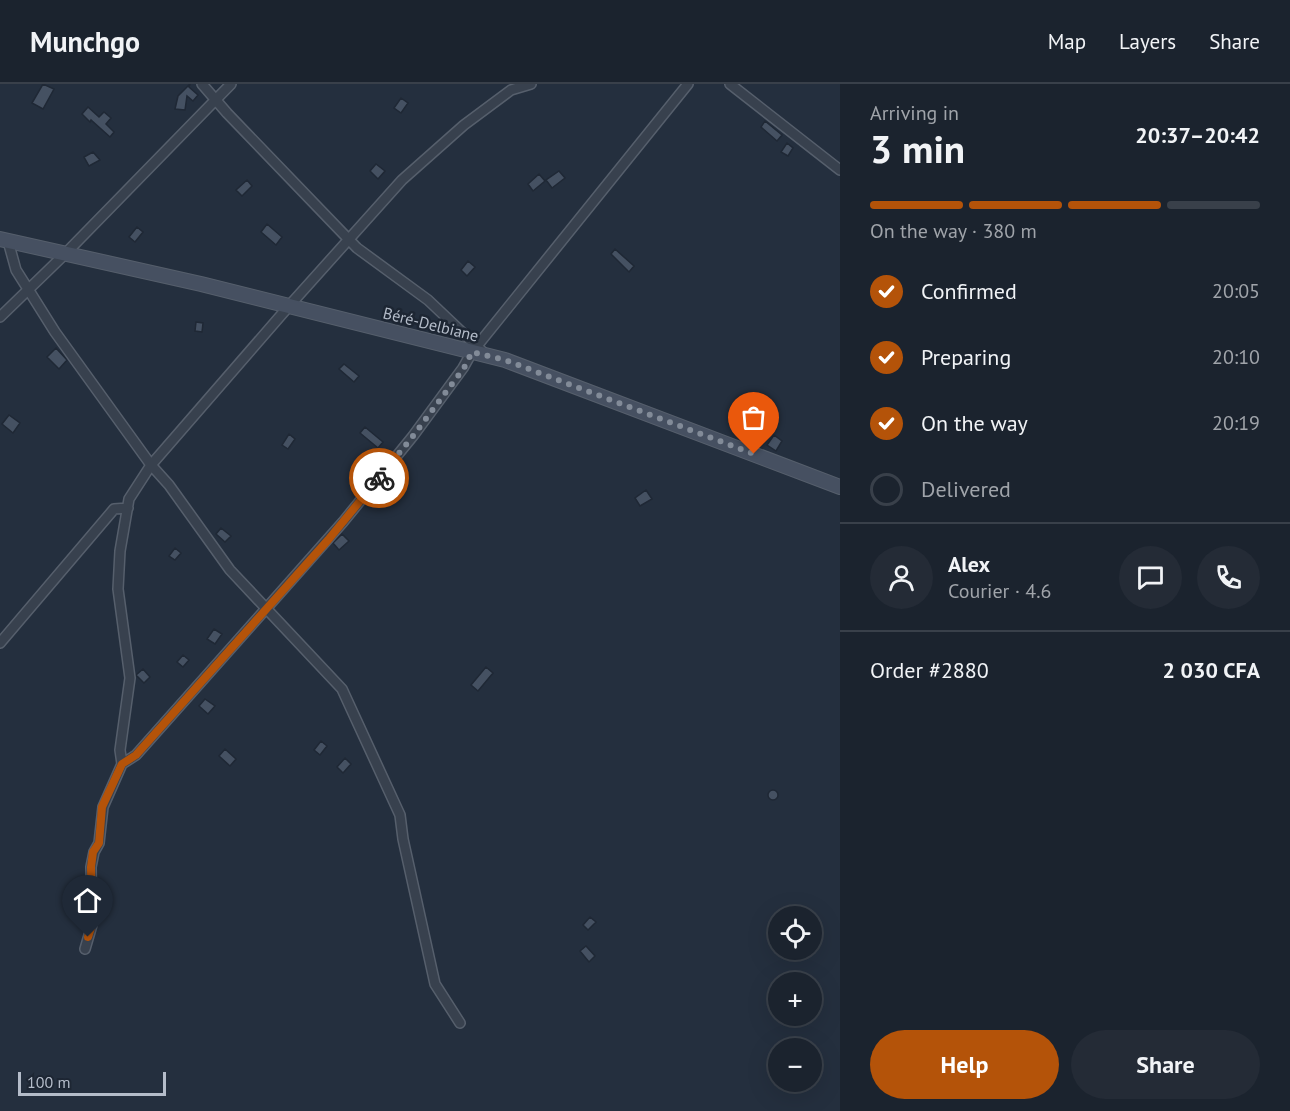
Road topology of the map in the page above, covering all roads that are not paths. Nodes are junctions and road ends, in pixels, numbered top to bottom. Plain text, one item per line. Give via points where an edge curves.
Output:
1 (202, 84) edge
2 (231, 84) edge
3 (531, 84) edge
4 (688, 84) edge
5 (730, 84) edge
6 (216, 100) junction
7 (840, 170) edge
8 (349, 239) junction
9 (4, 240) edge
10 (65, 254) junction
11 (28, 289) junction
12 (289, 306) junction
13 (0, 317) edge
14 (478, 351) junction
15 (151, 465) junction
16 (840, 487) edge
17 (128, 508) junction
18 (267, 609) junction
19 (0, 644) edge
20 (122, 764) junction
21 (86, 949) dead end
22 (460, 1023) dead end

1 - 6 street
2 - 6 street
3 - 8 street via 511,90 464,125 402,180
4 - 14 street
5 - 7 street
6 - 8 street
6 - 10 street
8 - 12 street
8 - 14 street via 428,300
9 - 10 street, Béré-Delbiane
9 - 11 street
10 - 11 street
10 - 12 street, Béré-Delbiane
11 - 13 street
11 - 15 street
12 - 14 street, Béré-Delbiane
12 - 15 street
14 - 16 street, Béré-Delbiane
14 - 18 street via 343,522
15 - 17 street via 129,499
15 - 18 street via 170,485 230,570
17 - 19 street via 114,509
17 - 20 street via 118,589 130,678 120,750
18 - 20 street via 136,755
18 - 22 street via 342,689 400,815 435,984
20 - 21 street via 102,807 99,843 93,852 92,925

